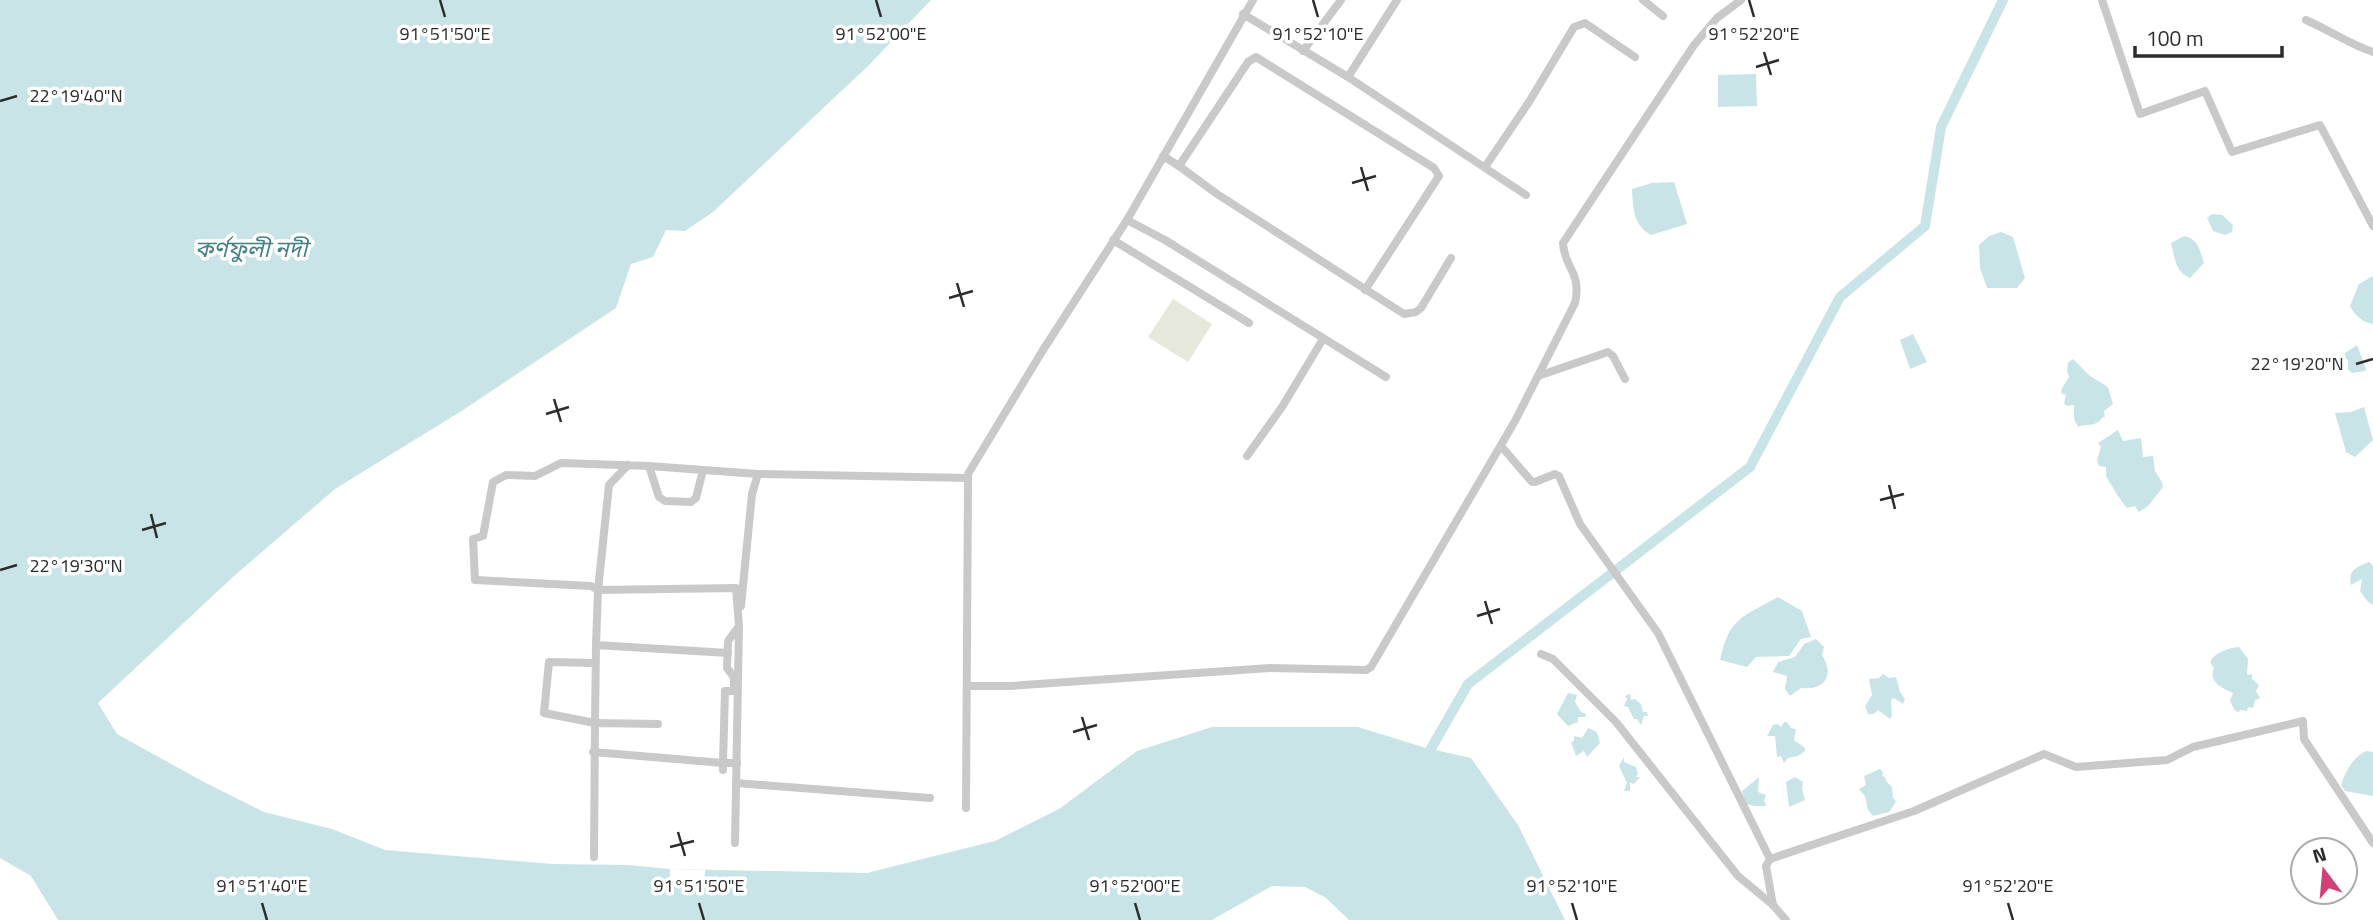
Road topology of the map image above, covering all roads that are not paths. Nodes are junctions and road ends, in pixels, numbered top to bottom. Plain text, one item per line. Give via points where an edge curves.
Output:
1 (1253, 0) edge
2 (1341, 0) edge
3 (1397, 0) edge
4 (1643, 0) edge
5 (1741, 0) edge
6 (2102, 0) edge
7 (1243, 14) junction
8 (1663, 16) dead end
9 (2306, 20) dead end
10 (1303, 51) junction
11 (2373, 52) edge
12 (1635, 57) dead end
13 (1348, 78) junction
14 (1163, 156) junction
15 (1179, 166) junction
16 (1485, 167) junction
17 (1526, 195) dead end
18 (1127, 220) junction
19 (2373, 226) edge
20 (1114, 240) junction
21 (1451, 258) dead end
22 (1365, 290) junction
23 (1249, 323) dead end
24 (1323, 340) junction
25 (1538, 376) junction
26 (1386, 377) dead end
27 (1625, 379) dead end
28 (1501, 446) junction
29 (1247, 456) dead end
30 (628, 465) junction
31 (649, 466) junction
32 (703, 470) junction
33 (758, 474) junction
34 (968, 478) junction
35 (598, 590) junction
36 (739, 626) junction
37 (596, 645) junction
38 (728, 653) junction
39 (1541, 654) dead end
40 (596, 663) junction
41 (967, 686) junction
42 (595, 723) junction
43 (658, 724) dead end
44 (593, 752) junction
45 (737, 763) junction
46 (723, 767) junction
47 (736, 783) junction
48 (930, 798) dead end
49 (966, 808) dead end
50 (735, 843) dead end
51 (2373, 843) edge
52 (594, 856) dead end
53 (1770, 859) junction
54 (1773, 905) junction
55 (1786, 920) edge

1 - 7 street
2 - 10 street
3 - 13 street
4 - 8 street
5 - 25 street via 1717,18 1694,46 1563,243 1578,284 1577,294
6 - 19 street via 2140,114 2205,91 2232,152 2320,125
7 - 10 street
7 - 14 street
9 - 11 street
10 - 13 street
12 - 16 street via 1585,23 1574,27
13 - 16 street
14 - 15 street
14 - 18 street
15 - 22 street
15 - 22 street via 1248,62 1256,57 1434,168 1439,176
16 - 17 street
18 - 20 street
18 - 24 street
20 - 23 street
20 - 34 street
21 - 22 street via 1416,312 1404,314
24 - 26 street
24 - 29 street
25 - 27 street via 1608,352
25 - 28 street
28 - 41 street via 1366,670 1270,668
28 - 53 street via 1531,482 1559,476 1580,524 1658,633
30 - 31 street
30 - 35 street via 609,485
30 - 35 street via 561,463 535,476 506,475 493,482 483,536 473,539 475,580
31 - 32 street
31 - 32 street via 659,498 665,501 696,498
32 - 33 street
33 - 34 street
33 - 36 street
34 - 41 street
35 - 36 street via 736,588
35 - 37 street
36 - 38 street via 728,641
36 - 45 street
37 - 38 street
37 - 40 street
38 - 46 street via 734,691 725,691
39 - 54 street via 1553,659 1616,722 1738,876
40 - 42 street
40 - 42 street via 549,662 544,713
41 - 49 street
42 - 43 street
42 - 44 street
44 - 46 street
44 - 52 street
45 - 46 street
45 - 47 street
47 - 48 street
47 - 50 street
51 - 53 street via 2304,739 2303,721 2193,747 2167,760 2076,767 2045,754 1914,811
53 - 54 street via 1766,866
54 - 55 street

